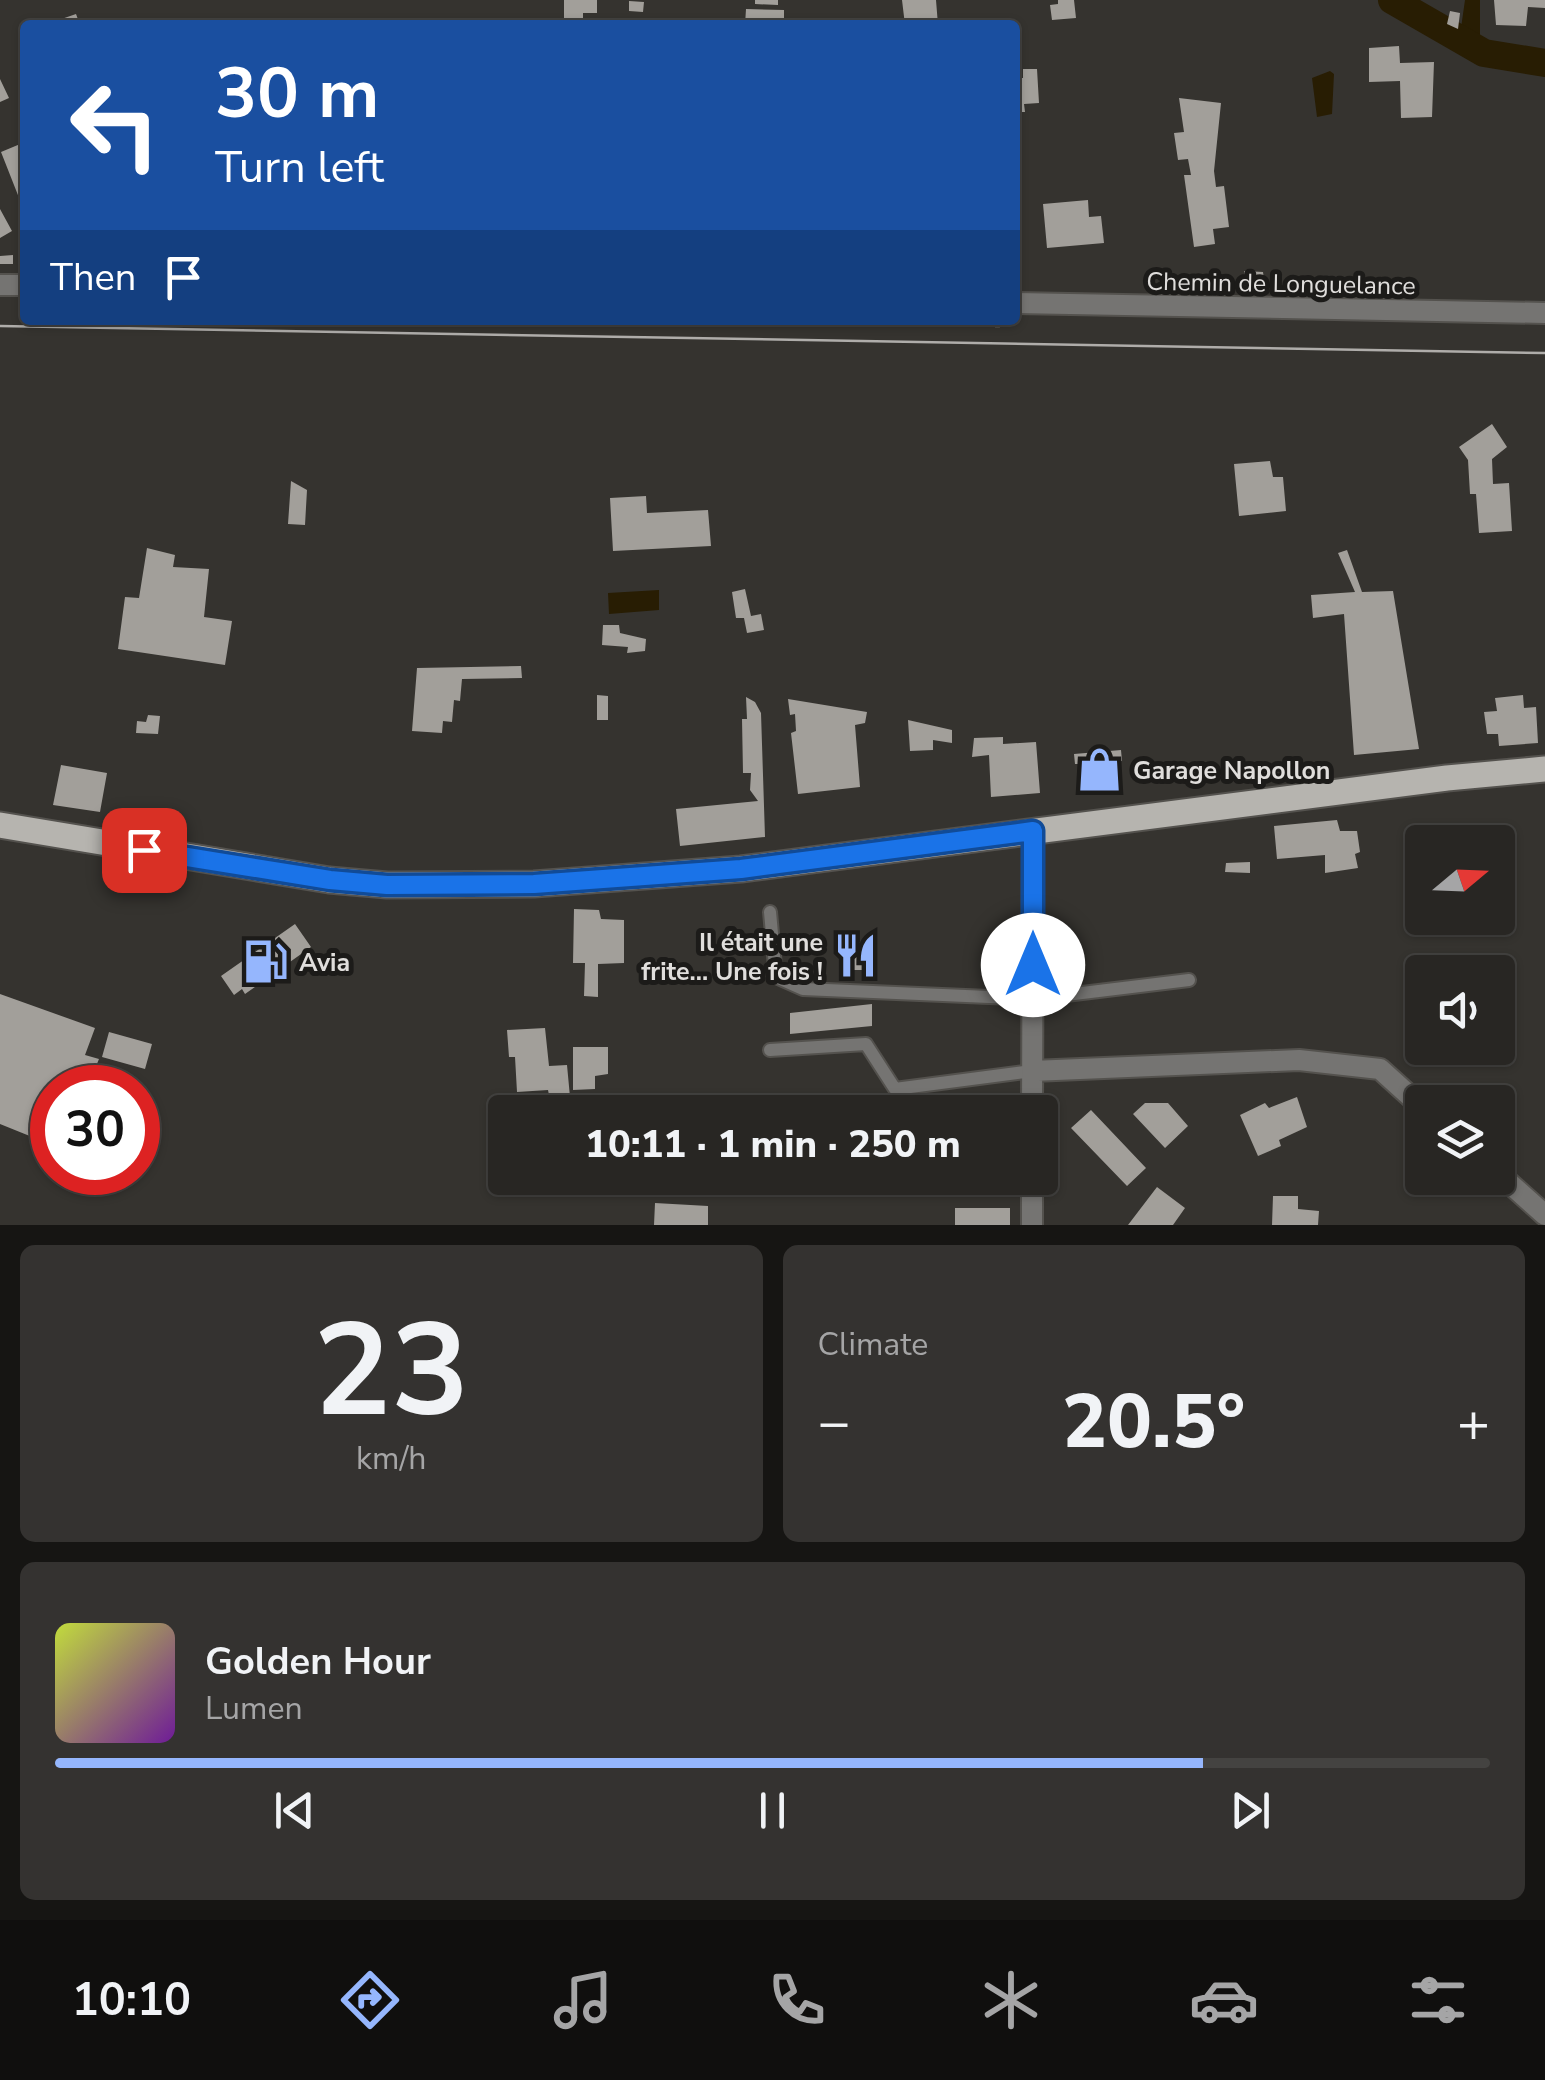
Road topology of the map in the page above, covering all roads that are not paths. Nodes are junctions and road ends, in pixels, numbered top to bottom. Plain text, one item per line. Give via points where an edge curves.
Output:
1 (1020, 303) edge
2 (1545, 313) edge
3 (1545, 769) edge
4 (0, 826) edge
5 (1033, 831) junction
6 (770, 912) dead end
7 (1189, 980) dead end
8 (1033, 998) junction
9 (770, 1050) dead end
10 (1032, 1072) junction
11 (1405, 1092) edge
12 (1032, 1095) edge
13 (1515, 1188) edge
14 (1032, 1195) edge
15 (1545, 1215) edge
16 (1032, 1225) edge

1 - 2 street, Chemin de Longuelance
3 - 5 main road
4 - 5 main road via 387,885 534,884 741,869
5 - 8 street
6 - 8 lane via 776,977 804,989
7 - 8 lane
8 - 10 street
9 - 10 lane via 866,1044 894,1088
10 - 11 street via 1299,1060 1380,1069
10 - 12 street
13 - 15 street
14 - 16 street

